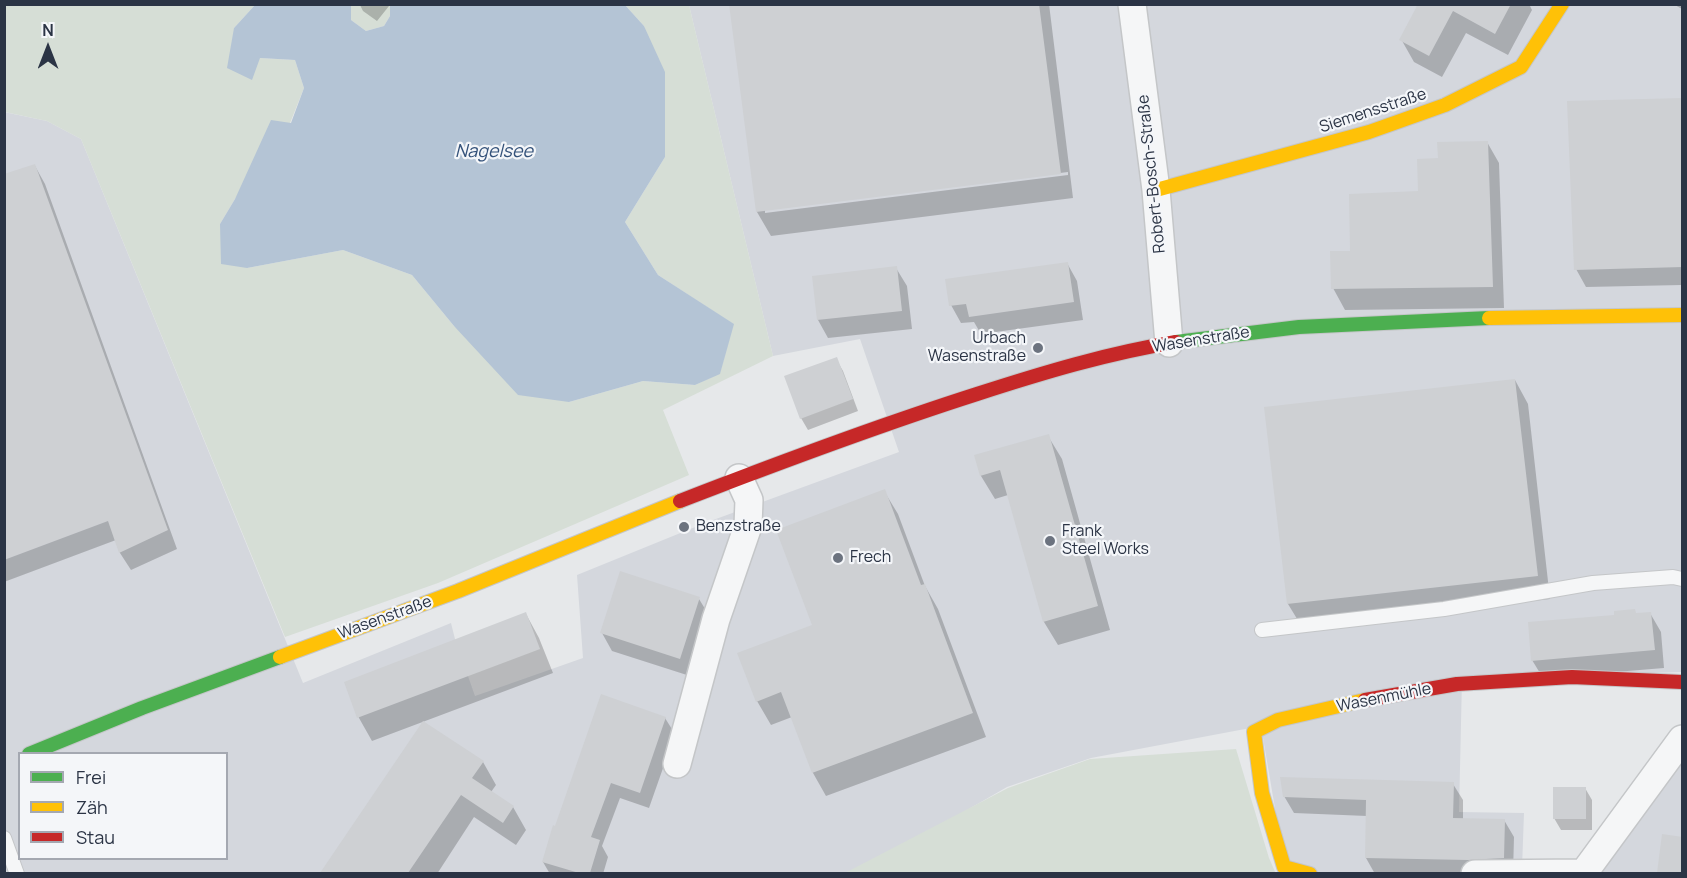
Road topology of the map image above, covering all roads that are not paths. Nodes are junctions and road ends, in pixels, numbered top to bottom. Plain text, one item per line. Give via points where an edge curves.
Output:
1 (1132, 4) edge
2 (1562, 4) edge
3 (1156, 190) junction
4 (1683, 315) edge
5 (1169, 343) junction
6 (739, 478) junction
7 (1683, 579) edge
8 (1262, 630) dead end
9 (1683, 682) edge
10 (1683, 739) edge
11 (32, 752) edge
12 (677, 764) dead end
13 (4, 838) edge
14 (17, 873) edge
15 (1310, 873) edge
16 (1475, 873) edge
17 (1583, 873) edge

1 - 3 street, Robert-Bosch-Straße
2 - 3 street, Siemensstraße via 1521,68 1445,105 1369,132
3 - 5 street, Robert-Bosch-Straße
4 - 5 street, Wasenstraße via 1394,321
5 - 6 street, Wasenstraße via 1072,365 998,388 862,432
6 - 11 street, Wasenstraße via 440,598
6 - 12 street via 749,500 748,526 716,619
7 - 8 lane via 1593,583 1444,609
9 - 15 street, Wasenmühle via 1572,677 1457,684 1289,717 1254,732 1262,794 1284,867
10 - 17 street
13 - 14 lane
16 - 17 street

